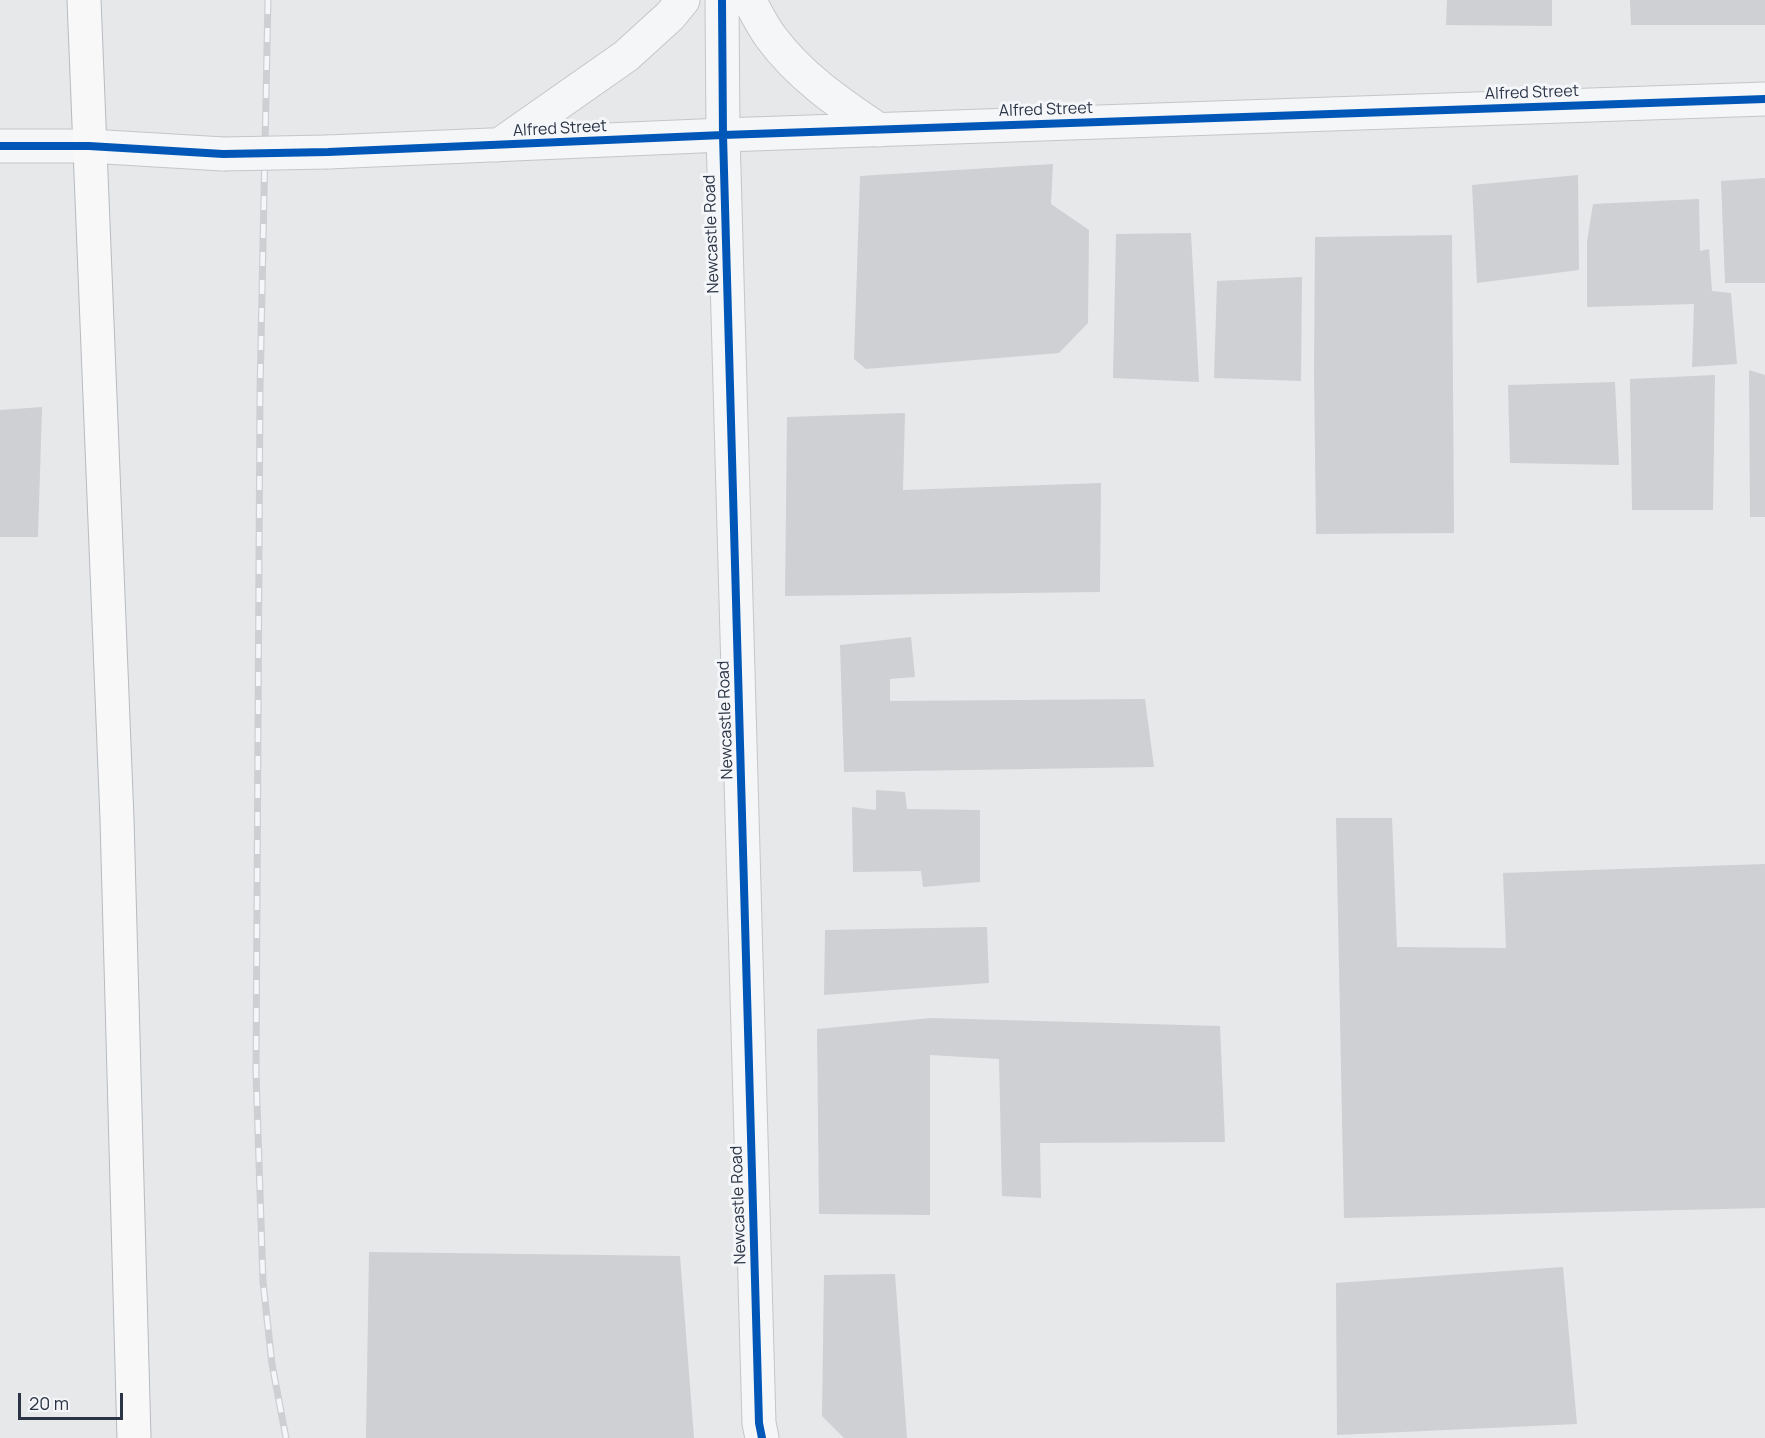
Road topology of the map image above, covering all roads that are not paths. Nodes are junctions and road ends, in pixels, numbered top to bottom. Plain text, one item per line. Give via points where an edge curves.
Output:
1 (84, 0) edge
2 (683, 0) edge
3 (722, 0) edge
4 (749, 0) edge
5 (1765, 99) edge
6 (879, 130) junction
7 (723, 135) junction
8 (499, 145) junction
9 (0, 146) edge
10 (89, 146) junction
11 (134, 1438) edge
12 (762, 1438) edge

1 - 10 highway
2 - 8 street via 626,56
3 - 7 street, Newcastle Road
4 - 6 street via 770,36 801,72 826,95
5 - 6 street, Alfred Street
6 - 7 street, Alfred Street
7 - 8 street, Alfred Street
7 - 12 street, Newcastle Road
8 - 10 street, Alfred Street, bridge via 223,154
9 - 10 street, Alfred Street
10 - 11 highway via 117,819

